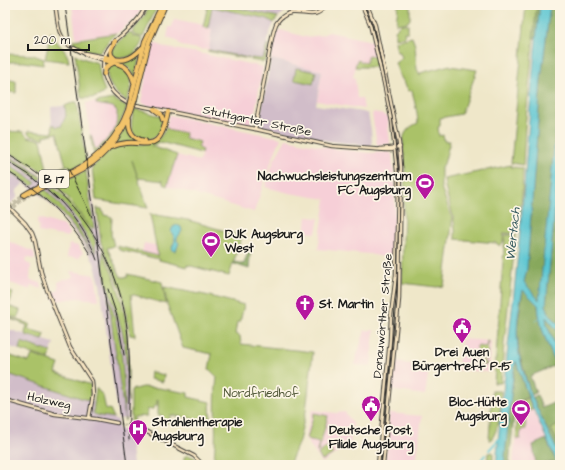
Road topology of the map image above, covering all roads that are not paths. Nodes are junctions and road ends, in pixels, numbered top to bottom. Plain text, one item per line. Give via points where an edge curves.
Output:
1 (55, 5) edge
2 (146, 5) edge
3 (162, 5) edge
4 (165, 5) edge
5 (325, 5) edge
6 (362, 5) edge
7 (367, 5) edge
8 (115, 41) junction
9 (70, 46) dead end
10 (144, 46) junction
11 (74, 48) dead end
12 (104, 59) junction
13 (114, 61) junction
14 (104, 74) junction
15 (134, 84) junction
16 (133, 98) junction
17 (127, 103) dead end
18 (136, 105) dead end
19 (154, 109) junction
20 (130, 111) junction
21 (166, 111) junction
22 (163, 120) junction
23 (255, 129) junction
24 (109, 148) junction
25 (394, 148) junction
26 (400, 148) junction
27 (86, 165) junction
28 (33, 192) tunnel mouth
29 (24, 195) tunnel mouth
30 (5, 203) edge
31 (5, 400) edge
32 (89, 418) junction
33 (117, 423) tunnel mouth
34 (130, 426) tunnel mouth
35 (203, 465) edge
36 (378, 465) edge
37 (383, 465) edge

1 - 9 main road via 59,32
2 - 8 main road via 137,22
3 - 10 highway, B 17
4 - 16 highway, B 17 via 148,42
5 - 23 main road via 318,14 288,13 277,23
6 - 25 main road, Donauwörther Straße via 370,22 381,69 391,117
7 - 26 main road, Donauwörther Straße via 378,36
8 - 12 main road
8 - 13 highway via 110,54
10 - 13 highway via 132,57
10 - 15 highway, B 17
11 - 12 main road
12 - 13 highway
12 - 14 main road
13 - 14 highway via 106,67
13 - 15 highway via 127,68
14 - 17 main road via 111,91
15 - 16 highway, B 17
16 - 20 highway, B 17, bridge
18 - 19 main road, Stuttgarter Straße
19 - 21 main road, Stuttgarter Straße
19 - 22 highway
20 - 22 highway via 130,130 133,136 140,140 148,141 156,137
20 - 24 highway, B 17 via 123,129
20 - 27 highway, B 17 via 112,139
21 - 22 highway
21 - 23 main road, Stuttgarter Straße
21 - 24 highway via 162,133 155,141 147,144 124,142
23 - 25 main road, Stuttgarter Straße via 332,146 375,150
24 - 27 highway, B 17
25 - 26 main road, Stuttgarter Straße
25 - 36 main road, Donauwörther Straße via 398,192 396,275
26 - 37 main road, Donauwörther Straße via 398,299
27 - 28 highway, B 17
27 - 29 highway, B 17 via 46,182
30 - 32 main road via 32,232 47,290 70,347 92,381 93,394
31 - 32 main road, Holzweg via 55,414
32 - 33 main road, Holzweg
34 - 35 main road via 194,456

